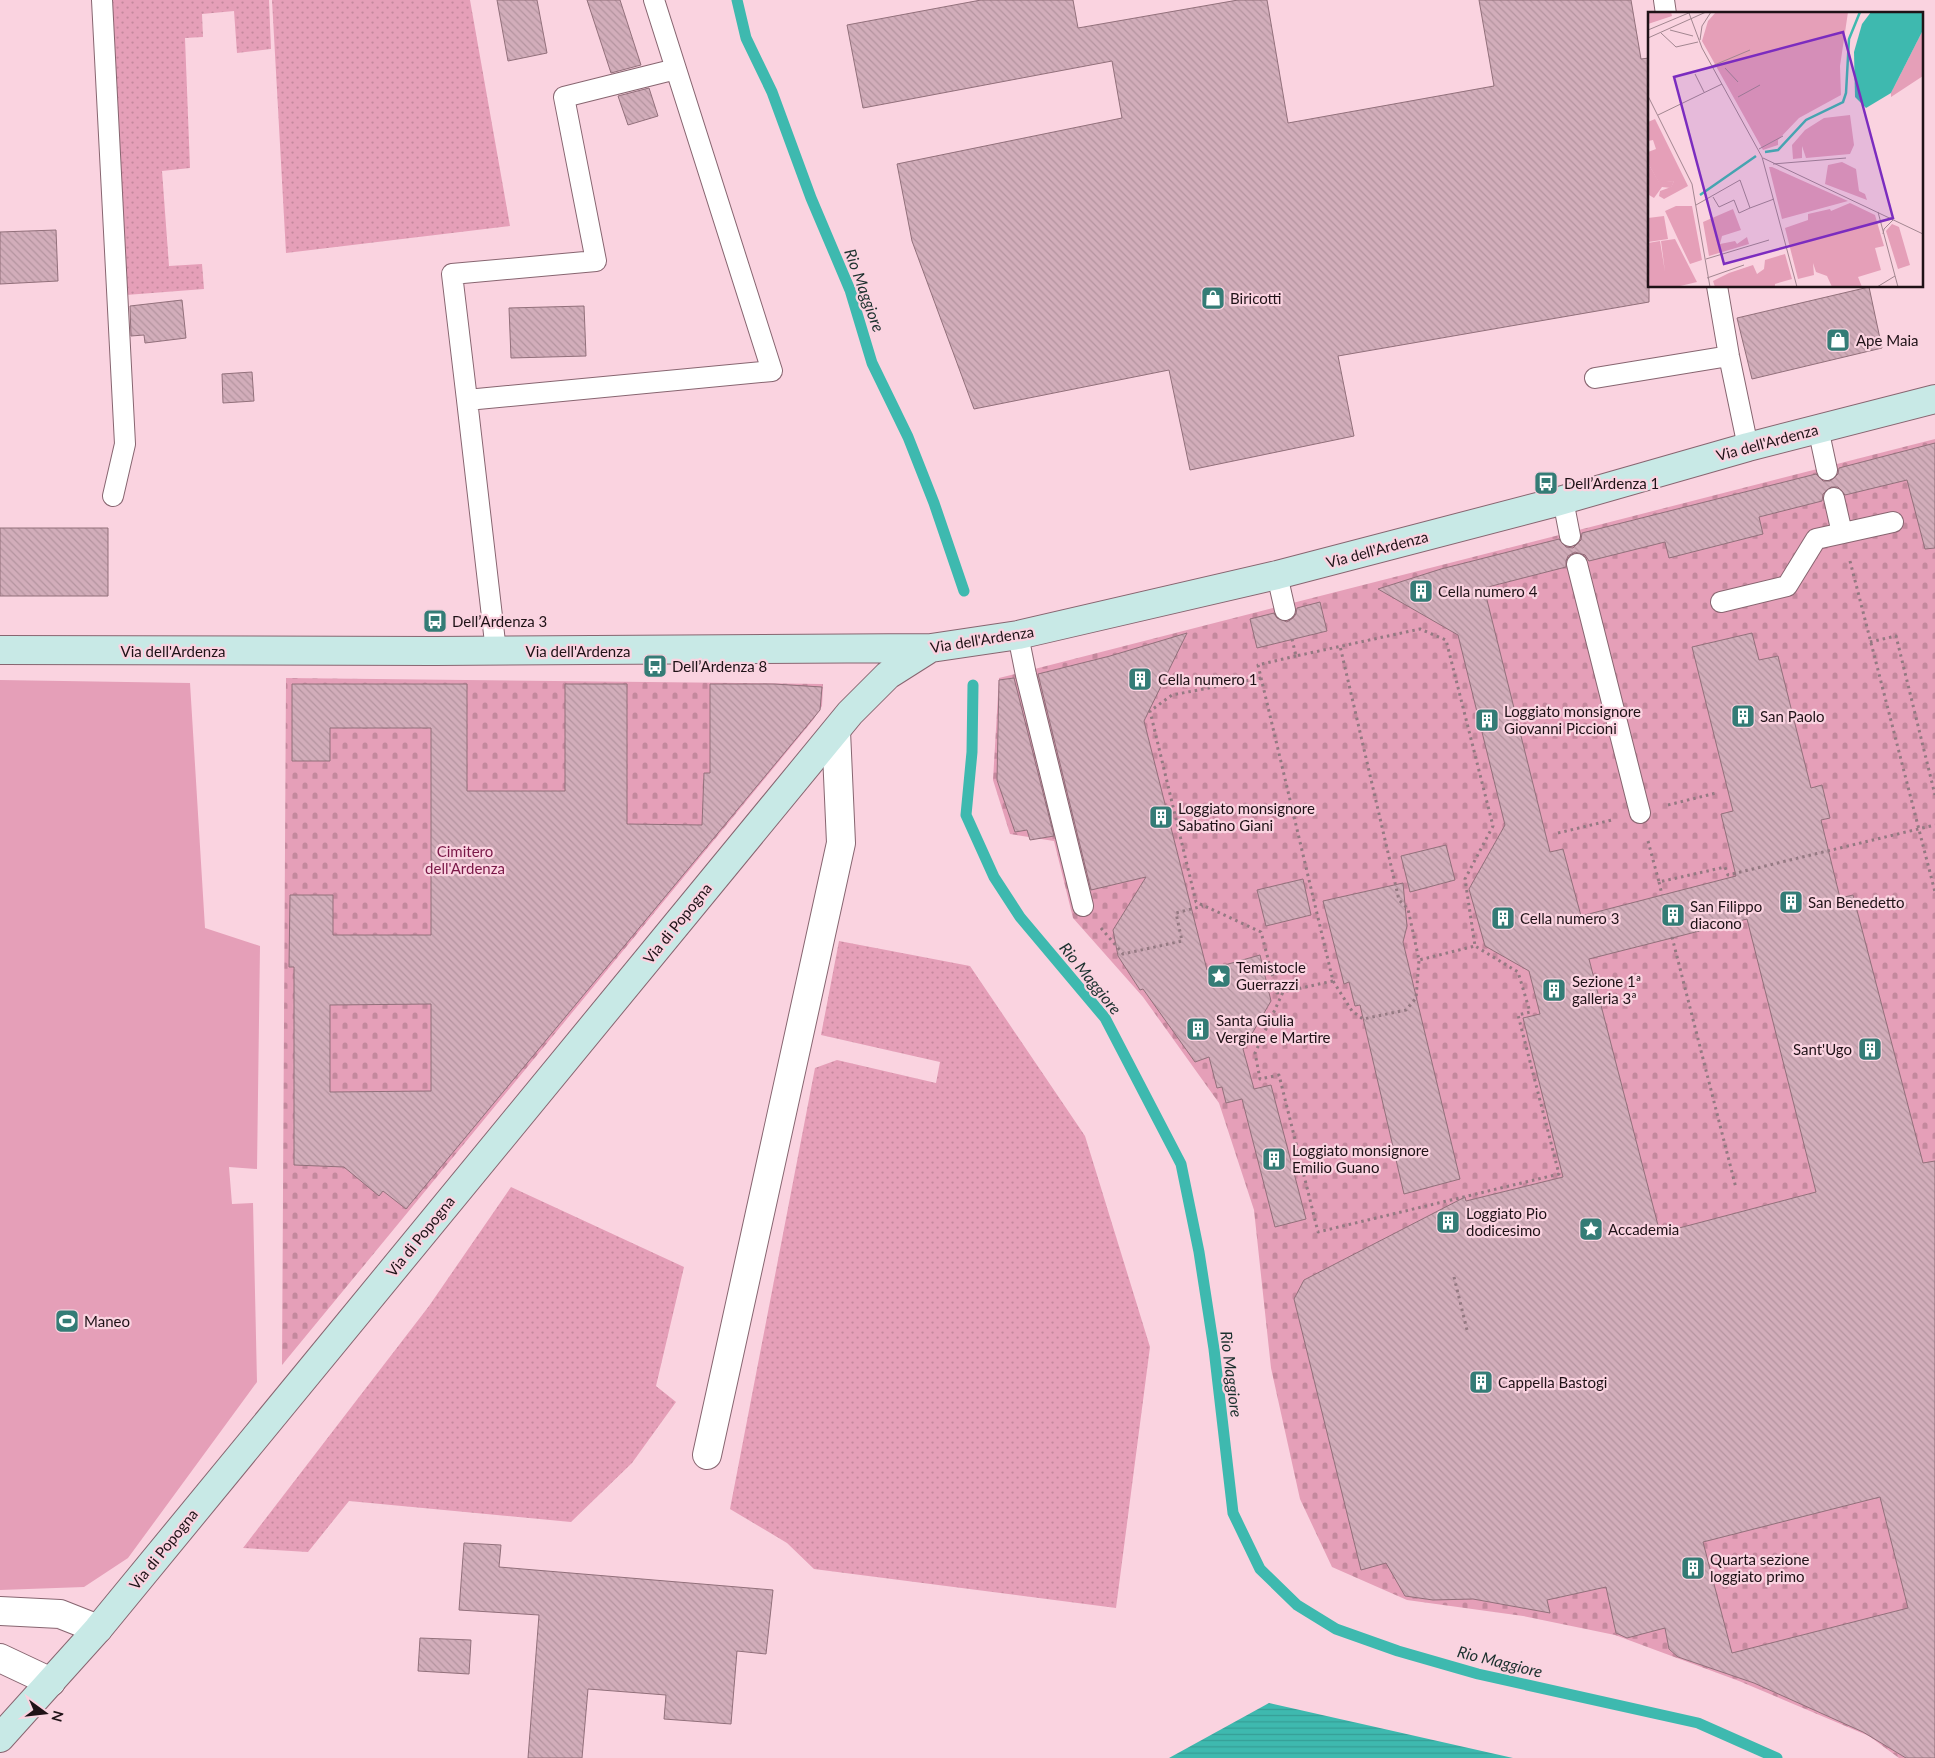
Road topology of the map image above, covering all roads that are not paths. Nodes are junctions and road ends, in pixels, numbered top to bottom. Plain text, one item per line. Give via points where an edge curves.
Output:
1 (102, 0) edge
2 (654, 0) edge
3 (676, 69) junction
4 (1718, 288) edge
5 (1729, 356) junction
6 (1595, 378) dead end
7 (1935, 399) edge
8 (466, 400) junction
9 (1818, 428) junction
10 (1748, 447) junction
11 (1827, 470) dead end
12 (114, 496) dead end
13 (1834, 498) dead end
14 (1563, 500) junction
15 (1893, 522) dead end
16 (1842, 533) junction
17 (1570, 536) dead end
18 (1578, 564) dead end
19 (1277, 575) junction
20 (1721, 602) dead end
21 (1285, 610) dead end
22 (1014, 636) junction
23 (930, 648) junction
24 (0, 650) edge
25 (496, 651) junction
26 (836, 731) junction
27 (1640, 813) dead end
28 (1083, 906) road end
29 (707, 1455) dead end
30 (0, 1611) edge
31 (98, 1629) junction
32 (0, 1658) edge
33 (51, 1682) junction
34 (0, 1738) edge

1 - 12 lane via 125,444
2 - 3 lane
3 - 8 lane via 564,97 596,261 452,274
3 - 8 lane via 772,371
4 - 5 lane
5 - 6 lane
5 - 10 lane
7 - 9 main road, Via dell'Ardenza
8 - 25 lane
9 - 10 main road, Via dell'Ardenza
9 - 11 lane
10 - 14 main road, Via dell'Ardenza
13 - 16 lane
14 - 17 lane
14 - 19 main road, Via dell'Ardenza
15 - 16 lane
16 - 20 lane via 1816,539 1787,586
18 - 27 lane
19 - 21 lane
19 - 22 main road, Via dell'Ardenza
22 - 23 main road, Via dell'Ardenza
22 - 28 lane
23 - 25 main road, Via dell'Ardenza
23 - 26 main road, Via di Popogna via 888,675
24 - 25 main road, Via dell'Ardenza
26 - 29 street via 841,843
26 - 31 main road, Via di Popogna
30 - 31 street via 60,1614
31 - 33 main road, Via di Popogna
32 - 33 street
33 - 34 main road, Via di Popogna

